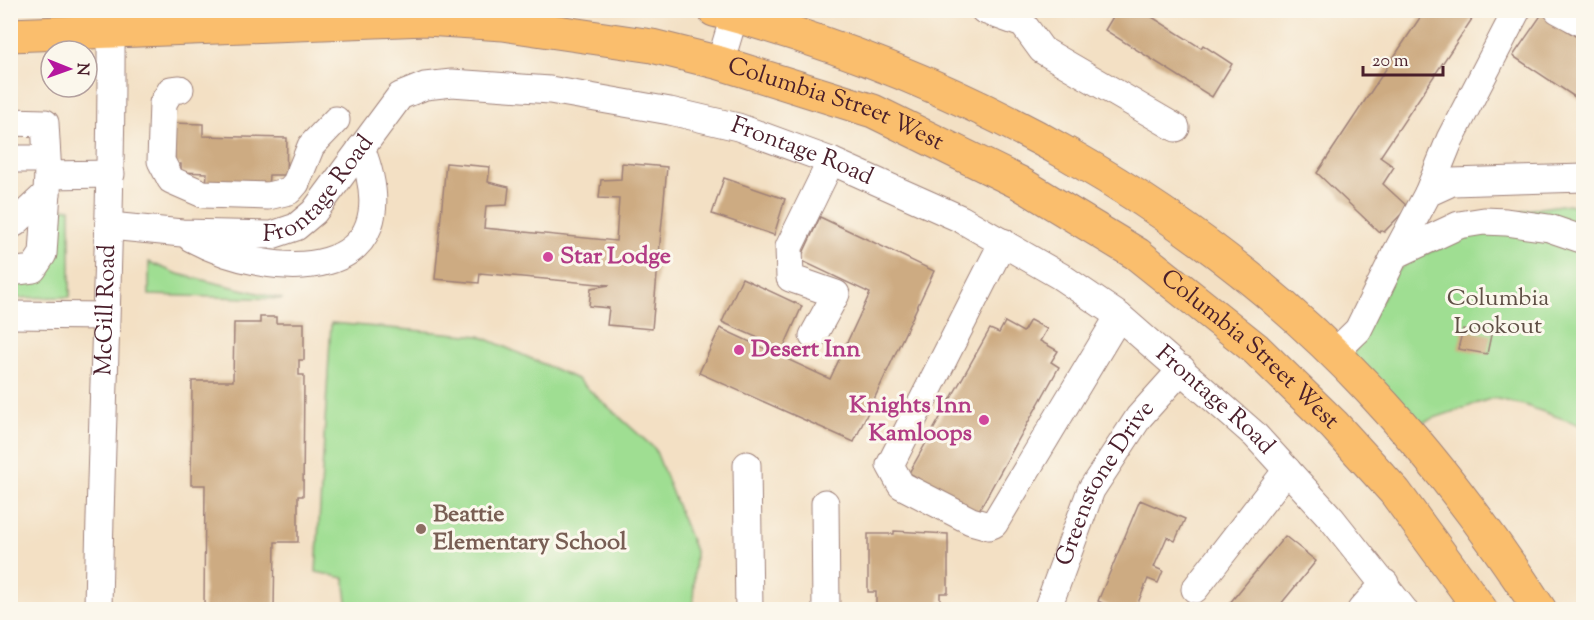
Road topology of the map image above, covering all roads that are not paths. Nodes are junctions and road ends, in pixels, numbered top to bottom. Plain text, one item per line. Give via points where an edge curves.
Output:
1 (984, 10) edge
2 (1517, 10) edge
3 (1558, 10) edge
4 (728, 12) edge
5 (1032, 17) edge
6 (111, 20) edge
7 (1584, 24) edge
8 (10, 35) edge
9 (720, 63) junction
10 (180, 88) dead end
11 (336, 120) dead end
12 (10, 122) edge
13 (1176, 128) dead end
14 (361, 148) junction
15 (10, 159) edge
16 (831, 161) junction
17 (111, 174) junction
18 (47, 176) junction
19 (1584, 178) edge
20 (1428, 193) junction
21 (10, 223) edge
22 (111, 226) junction
23 (182, 233) junction
24 (1584, 240) edge
25 (1004, 242) junction
26 (1395, 255) junction
27 (10, 272) edge
28 (10, 315) edge
29 (105, 316) junction
30 (1119, 316) junction
31 (813, 336) dead end
32 (1333, 354) junction
33 (1182, 369) junction
34 (747, 465) dead end
35 (1287, 470) junction
36 (825, 503) dead end
37 (1385, 583) junction
38 (1195, 589) dead end
39 (98, 609) edge
40 (749, 609) edge
41 (826, 609) edge
42 (1047, 609) edge
43 (1361, 609) edge
44 (1404, 609) edge
45 (1481, 609) edge
46 (1540, 609) edge

1 - 5 street
2 - 20 street via 1450,139
3 - 7 street
4 - 9 street
4 - 32 main road, Columbia Street West via 892,68 1045,141 1170,218 1281,306
5 - 13 street via 1042,50
6 - 8 main road, Columbia Street West
6 - 9 main road, Columbia Street West via 426,19 585,34
6 - 17 street, McGill Road
9 - 45 main road, Columbia Street West via 873,111 1018,182 1137,254 1256,349 1334,425 1395,492
10 - 11 street via 171,90 163,103 161,161 171,180 202,195 268,196 289,191 311,146
12 - 18 street via 45,123
14 - 16 street, Frontage Road via 400,96 425,86 452,83 550,90 670,111 738,127
14 - 23 street, Frontage Road via 314,212 296,227 272,235
14 - 23 street via 374,189 373,212 364,233 339,257 296,267 262,264 207,246
15 - 18 street
16 - 25 street, Frontage Road via 909,194
16 - 31 street via 789,247 790,278 836,294
17 - 18 street
17 - 22 street, McGill Road
18 - 21 street via 15,223
18 - 27 street via 44,254 33,269
19 - 20 street via 1452,182
20 - 26 street
22 - 23 street, Frontage Road
22 - 29 street, McGill Road
24 - 26 street via 1549,228 1484,221 1459,225
25 - 30 street, Frontage Road
25 - 30 street via 890,465 902,485 971,520 994,524
26 - 32 street via 1358,330
28 - 29 street
29 - 39 street, McGill Road
30 - 33 street, Frontage Road
32 - 46 main road, Columbia Street West via 1433,463 1497,544
33 - 35 street, Frontage Road via 1254,434
33 - 42 street, Greenstone Drive via 1139,417 1091,490
34 - 40 street
35 - 37 street, Frontage Road
35 - 38 street
36 - 41 street
37 - 43 street
37 - 44 street, Frontage Road

